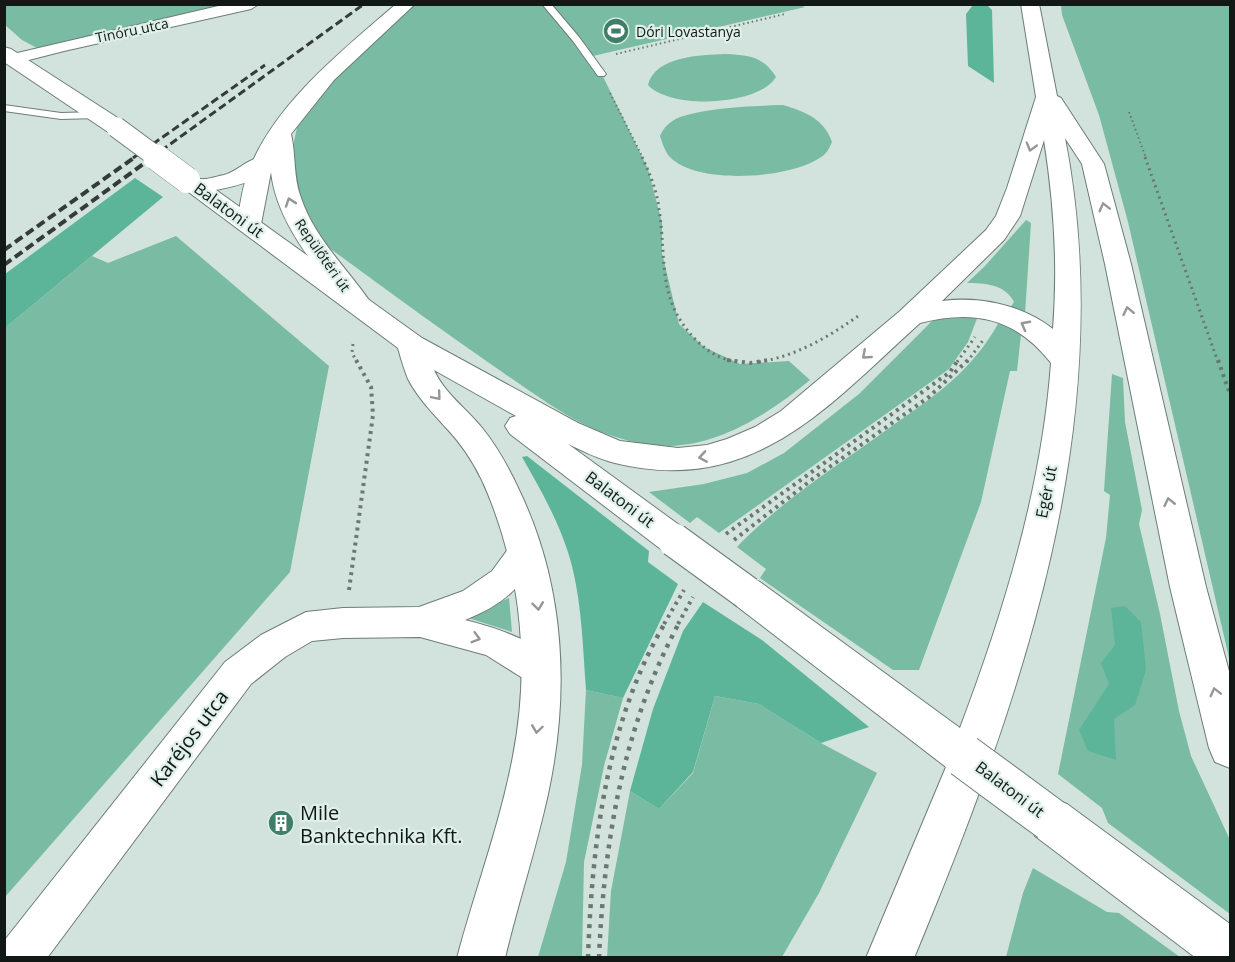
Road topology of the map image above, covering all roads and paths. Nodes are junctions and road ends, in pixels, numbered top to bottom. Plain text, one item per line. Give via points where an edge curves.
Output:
1 (251, 4) edge
2 (407, 4) edge
3 (546, 4) edge
4 (1029, 4) edge
5 (784, 14) dead end
6 (7, 57) edge
7 (591, 59) junction
8 (601, 74) joint
9 (1047, 90) junction
10 (4, 108) edge
11 (1129, 112) dead end
12 (107, 121) junction
13 (281, 135) junction
14 (263, 162) junction
15 (192, 184) junction
16 (249, 224) junction
17 (357, 303) junction
18 (866, 311) dead end
19 (910, 317) junction
20 (354, 344) dead end
21 (411, 344) junction
22 (1067, 364) junction
23 (1230, 394) edge
24 (525, 550) junction
25 (420, 622) junction
26 (344, 623) junction
27 (542, 671) junction
28 (1230, 748) edge
29 (481, 951) edge
30 (1230, 952) edge
31 (20, 957) edge
32 (890, 957) edge

1 - 6 street, Tinóru utca
2 - 13 main road via 303,99
3 - 7 lane
4 - 9 main road, Egér út
5 - 7 path
6 - 12 main road, Balatoni út
7 - 8 lane
8 - 18 path via 648,169 662,223 666,288 680,320 700,345 720,358 775,360 808,348
9 -> 19 main road via 1008,216 995,235
9 - 22 main road, Egér út via 1066,218
28 -> 9 main road via 1188,587 1093,164
10 - 12 lane
11 - 23 path
12 - 15 main road, Balatoni út, bridge
13 - 14 main road
17 -> 13 main road, Repülőtéri út via 291,206 284,181
14 - 15 main road via 233,180
14 - 16 main road
15 - 16 main road, Balatoni út
16 - 17 main road, Balatoni út
17 - 21 main road, Balatoni út
19 -> 21 main road via 792,419 766,435 709,457 678,460 616,452 567,432
22 -> 19 main road via 1041,334 990,309 952,307
20 - 26 path via 352,353 371,387 374,416
21 -> 24 main road via 423,380 473,438 490,467
21 - 30 main road, Balatoni út, bridge
22 - 32 main road, Egér út via 1036,545 1020,608 985,719
24 - 25 street, Karéjos utca via 504,581 475,601
24 -> 27 main road via 539,613
25 - 26 street, Karéjos utca
25 -> 27 street, Karéjos utca via 495,643
26 - 31 street, Karéjos utca via 306,627 238,673
27 -> 29 main road via 526,793

